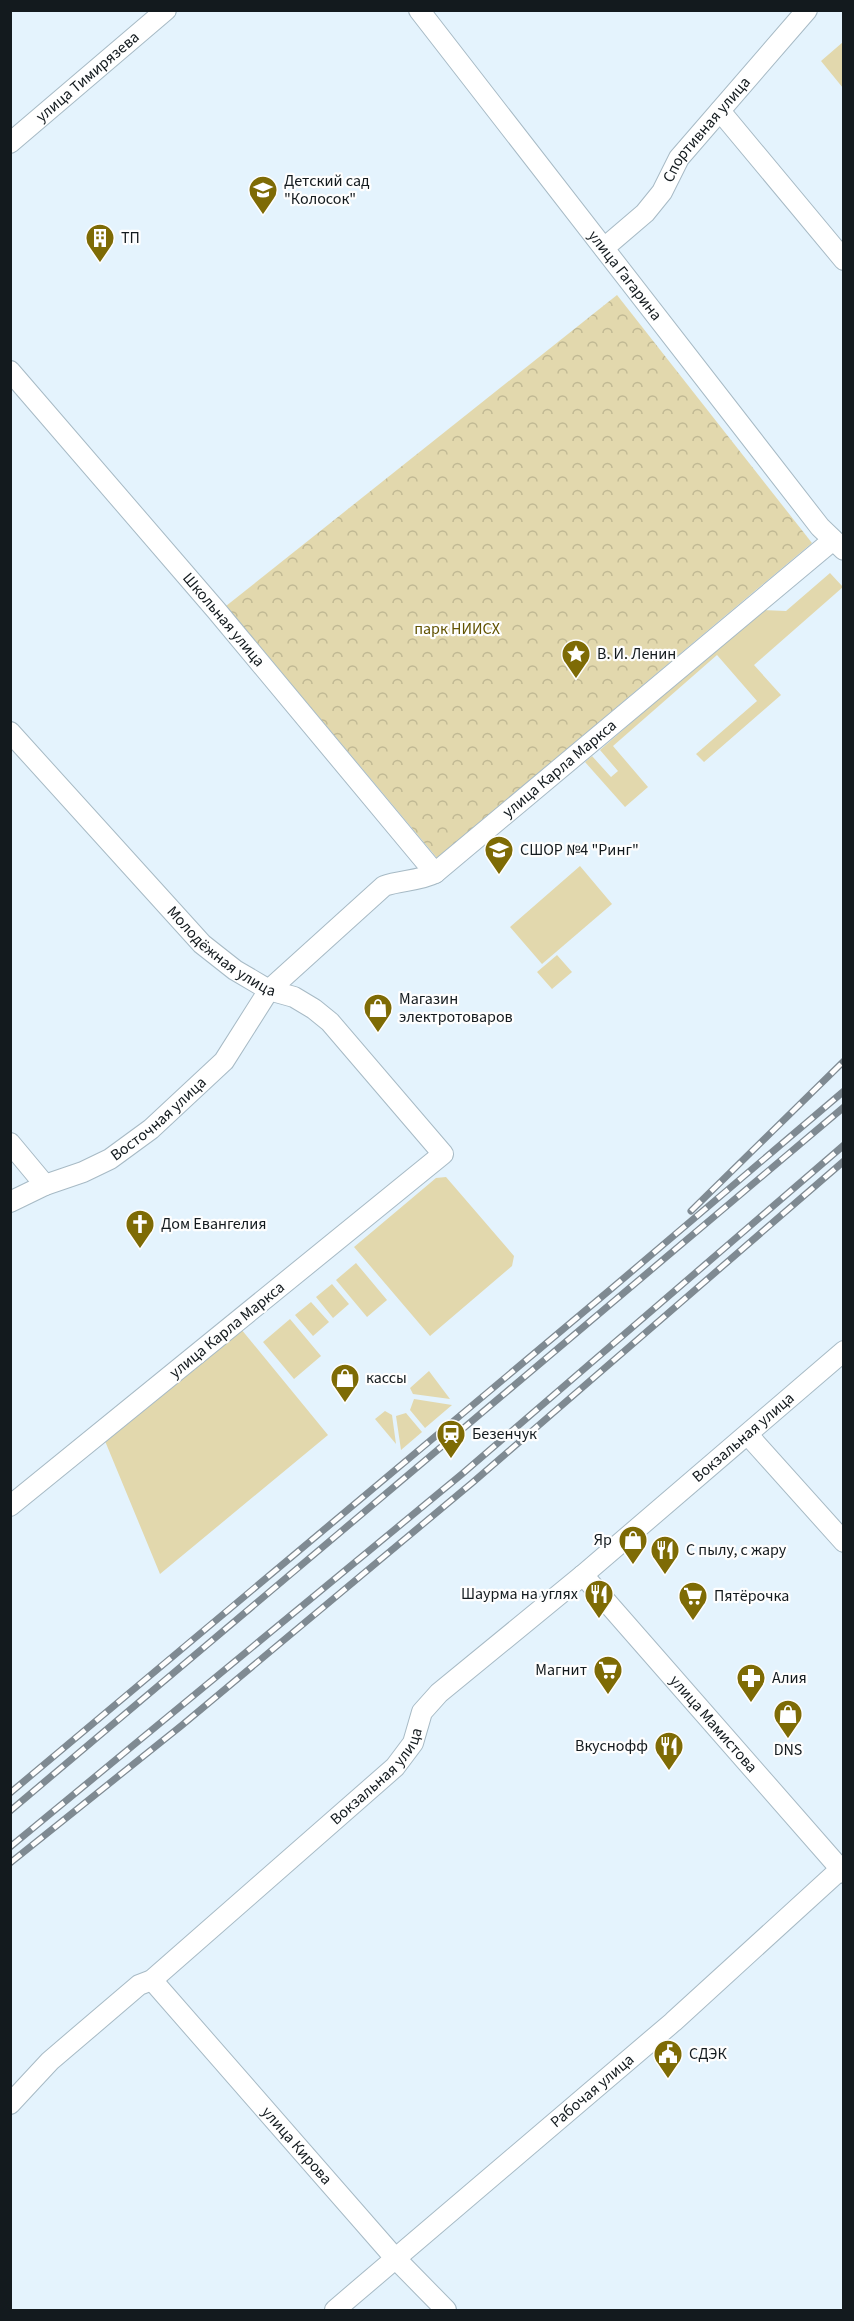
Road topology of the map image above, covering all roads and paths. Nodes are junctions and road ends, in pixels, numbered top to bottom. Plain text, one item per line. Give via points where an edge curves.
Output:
1 (166, 10) edge
2 (419, 10) edge
3 (807, 10) edge
4 (720, 111) junction
5 (10, 143) edge
6 (604, 248) junction
7 (843, 260) edge
8 (10, 371) edge
9 (838, 545) edge
10 (10, 732) edge
11 (435, 873) junction
12 (269, 990) junction
13 (10, 1143) edge
14 (442, 1154) joint
15 (45, 1185) junction
16 (10, 1202) edge
17 (843, 1351) edge
18 (748, 1435) junction
19 (10, 1506) edge
20 (843, 1542) edge
21 (583, 1575) junction
22 (842, 1869) edge
23 (152, 1980) junction
24 (10, 2104) edge
25 (395, 2258) junction
26 (335, 2310) edge
27 (446, 2310) edge

1 - 5 street, улица Тимирязева
2 - 6 street, улица Гагарина
3 - 4 street, Спортивная улица
4 - 6 street, Спортивная улица via 679,158 662,192 645,213
4 - 7 street
6 - 9 street, улица Гагарина
8 - 11 street, Школьная улица
9 - 11 street, улица Карла Маркса
10 - 12 street, Молодёжная улица via 202,944
11 - 12 street, улица Карла Маркса via 384,886
12 - 14 street, Молодёжная улица via 294,997 330,1022
12 - 15 street, Восточная улица via 224,1061 151,1129 110,1159
13 - 15 street
14 - 19 street, улица Карла Маркса
15 - 16 street, Восточная улица
17 - 18 street, Вокзальная улица
18 - 20 street
18 - 21 street, Вокзальная улица
21 - 22 street, улица Мамистова
21 - 23 street, Вокзальная улица via 439,1693 422,1712 413,1743 395,1767
22 - 25 street, Рабочая улица via 673,2022
23 - 24 street, Вокзальная улица via 139,1985 50,2061
23 - 25 street, улица Кирова
25 - 26 street, Рабочая улица
25 - 27 street, улица Кирова

